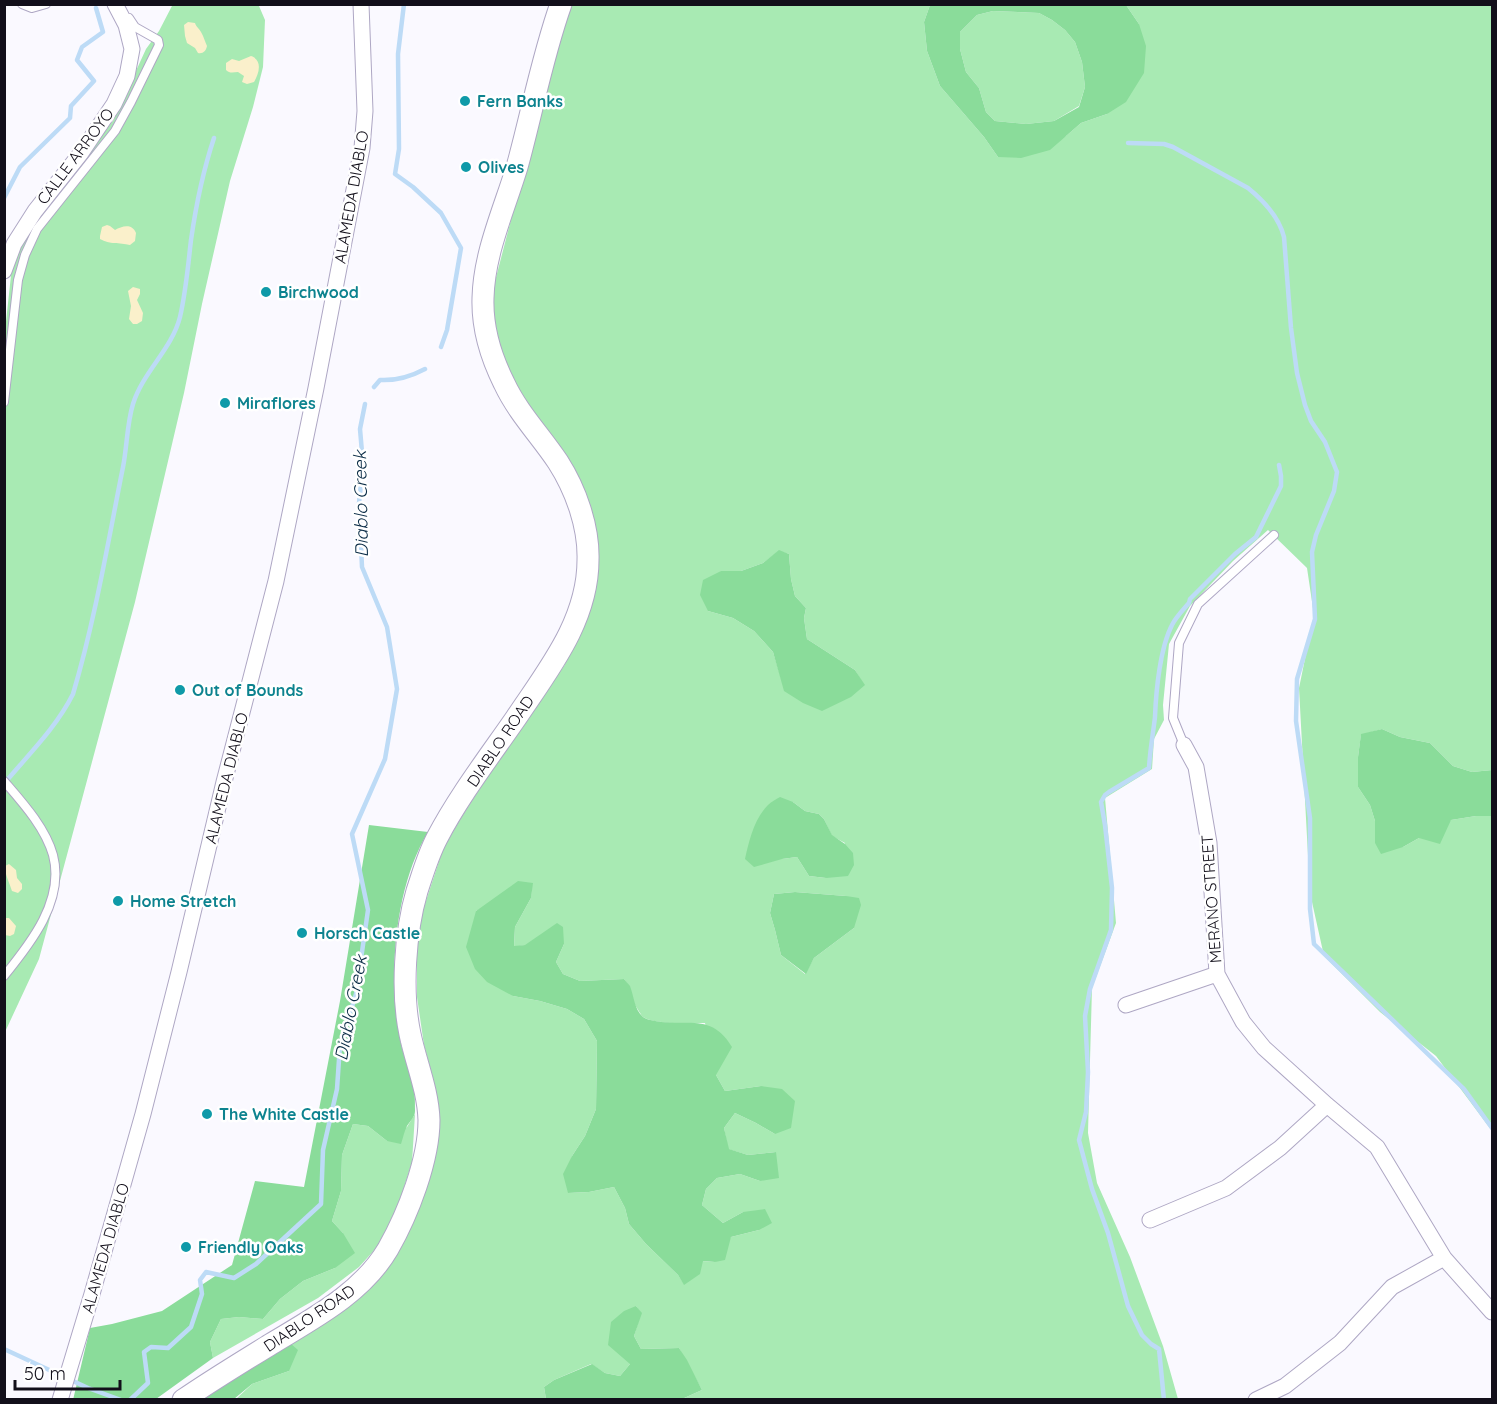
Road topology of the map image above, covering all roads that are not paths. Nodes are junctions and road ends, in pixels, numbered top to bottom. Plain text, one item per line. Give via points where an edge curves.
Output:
1 (22, 4) edge
2 (46, 4) edge
3 (115, 4) edge
4 (123, 4) edge
5 (361, 4) edge
6 (561, 4) edge
7 (4, 271) edge
8 (4, 402) edge
9 (1274, 535) dead end
10 (1184, 745) joint
11 (4, 781) edge
12 (1217, 974) junction
13 (4, 976) edge
14 (1126, 1005) dead end
15 (1327, 1106) junction
16 (1150, 1220) dead end
17 (1444, 1258) junction
18 (1492, 1312) edge
19 (60, 1396) edge
20 (183, 1400) edge
21 (1256, 1400) edge

1 - 2 lane via 32,8
3 - 7 street, CALLE ARROYO via 132,49 127,76 114,104 14,244
4 - 8 lane via 135,27 158,39 159,45 115,131 37,229 25,255 18,280
5 - 19 street, ALAMEDA DIABLO via 365,111 362,148 288,525 143,1114
6 - 20 street, DIABLO ROAD via 488,258 483,307 490,347 504,384 516,408 560,465 581,513 588,555 586,590 551,667 437,838 417,890 405,980 410,1031 427,1097 429,1123 416,1185 396,1234 370,1273 344,1297
9 - 10 lane, MERANO STREET via 1198,604 1179,643 1173,718
10 - 12 street, MERANO STREET via 1196,766 1209,843
11 - 13 lane via 42,832 53,854 56,874 52,898 38,931
12 - 14 street
12 - 15 street, MERANO STREET via 1243,1022 1264,1048
15 - 16 street via 1226,1188
15 - 17 street, MERANO STREET via 1377,1147
17 - 18 street, MERANO STREET
17 - 21 street via 1392,1287 1340,1343 1285,1386

